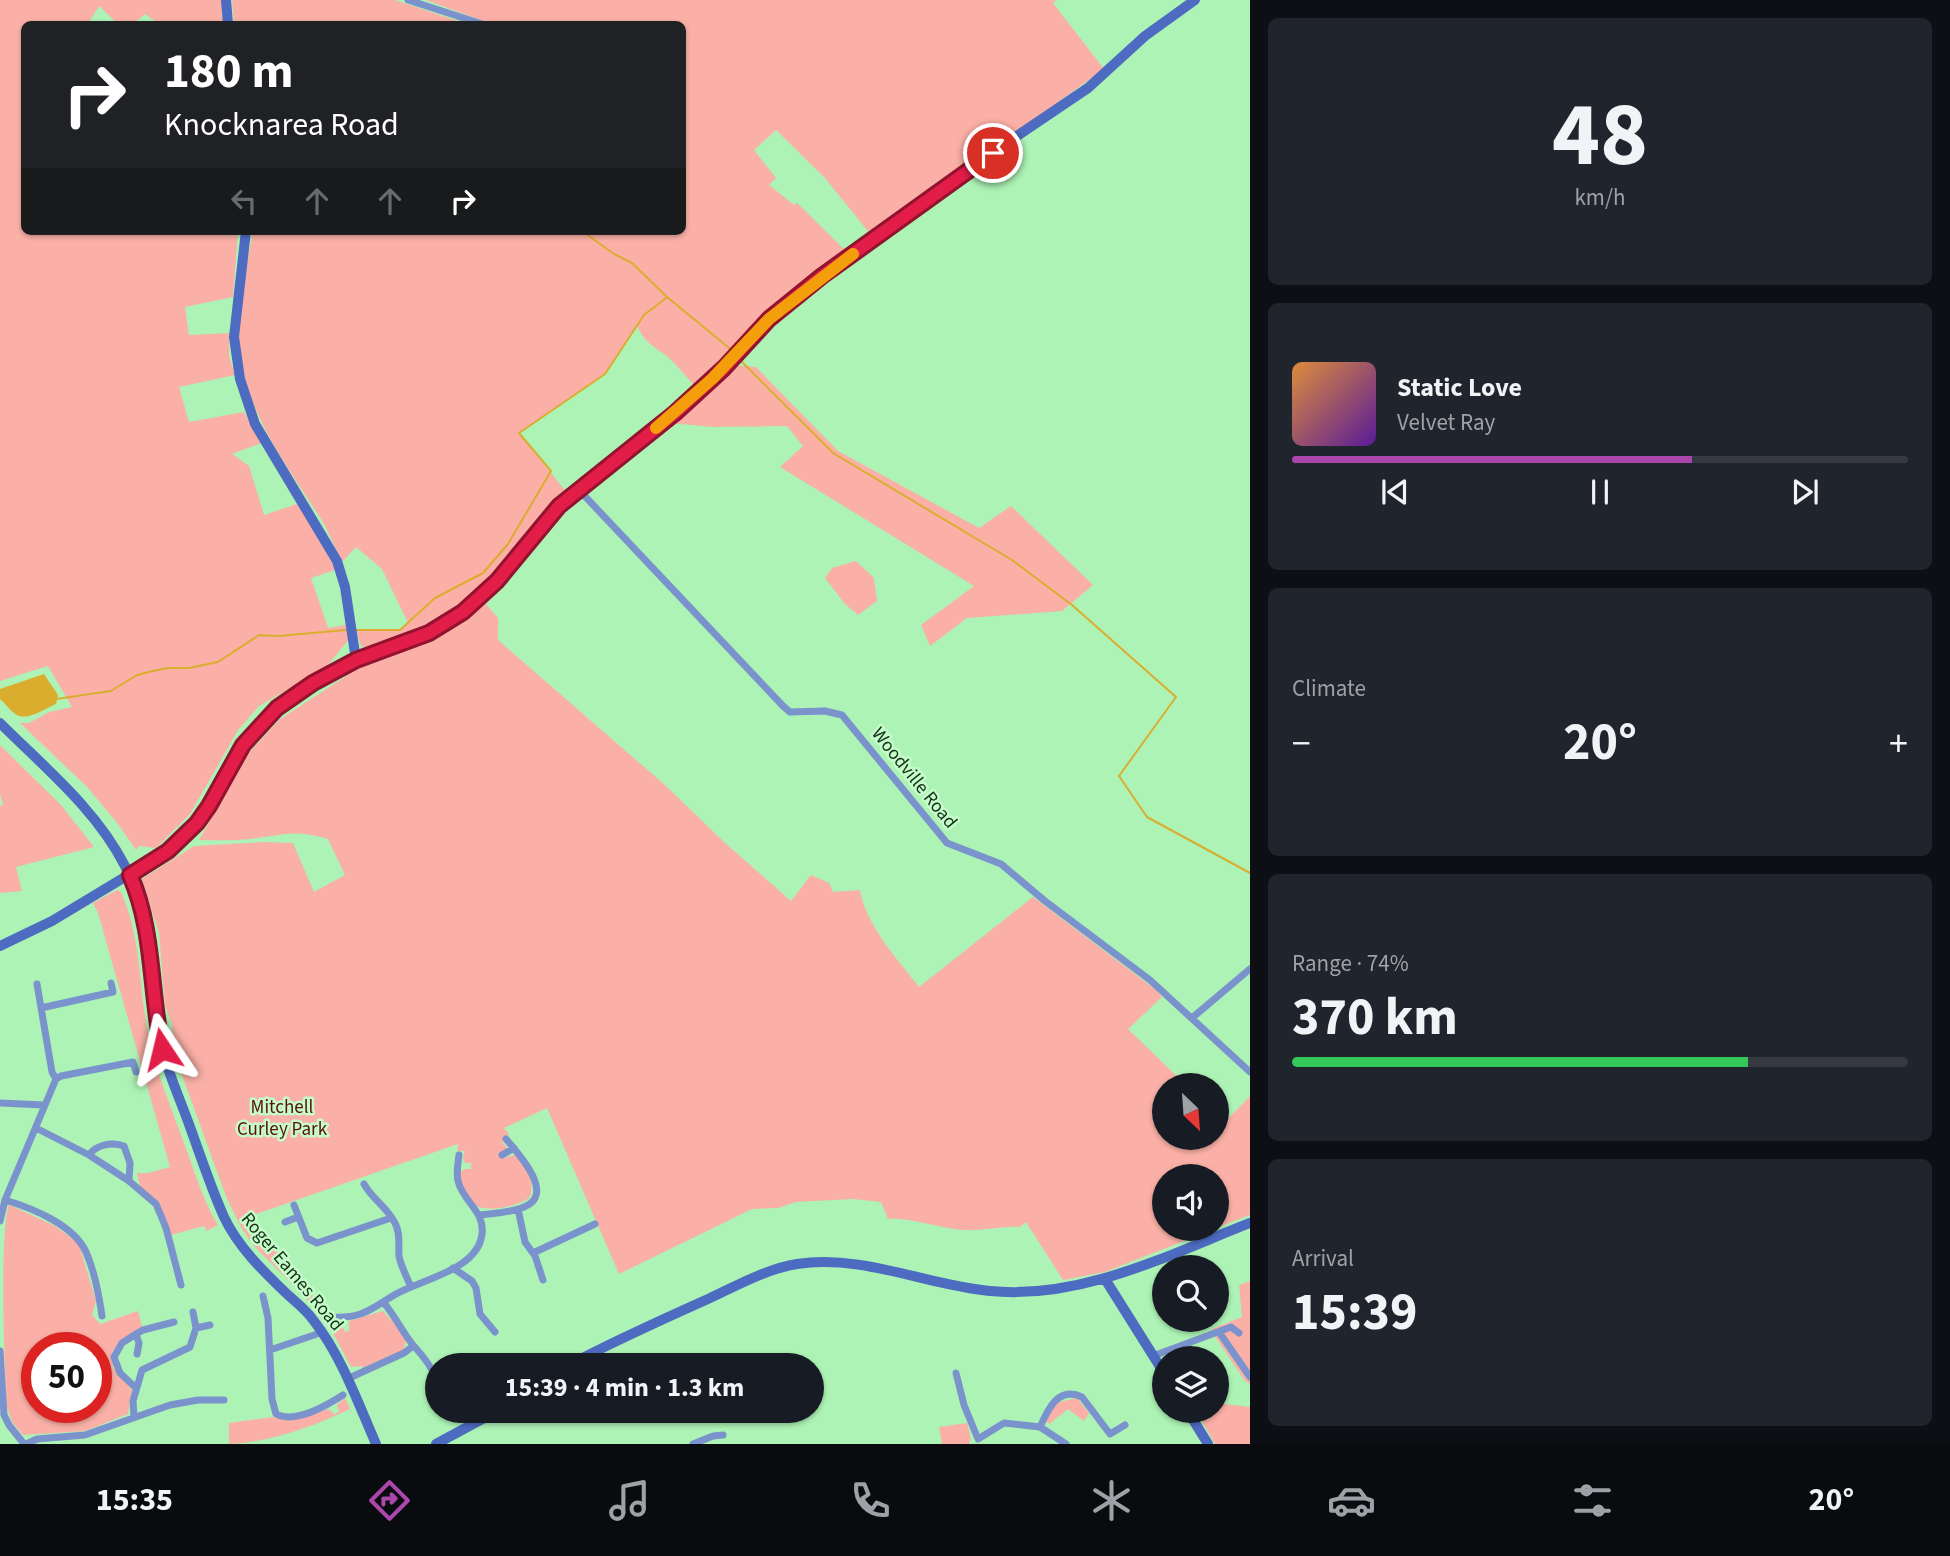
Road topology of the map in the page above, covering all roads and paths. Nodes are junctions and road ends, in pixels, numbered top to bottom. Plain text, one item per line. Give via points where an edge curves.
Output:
1 (226, 0) edge
2 (408, 0) edge
3 (1195, 0) edge
4 (228, 21) edge
5 (473, 21) edge
6 (246, 235) edge
7 (579, 490) junction
8 (356, 660) junction
9 (0, 723) edge
10 (130, 875) junction
11 (0, 946) edge
12 (1250, 969) edge
13 (110, 983) dead end
14 (37, 984) dead end
15 (41, 1008) junction
16 (1192, 1018) junction
17 (136, 1072) dead end
18 (1250, 1072) edge
19 (56, 1079) junction
20 (0, 1103) edge
21 (44, 1105) junction
22 (36, 1128) junction
23 (506, 1139) dead end
24 (514, 1148) junction
25 (89, 1155) junction
26 (459, 1155) dead end
27 (502, 1155) dead end
28 (129, 1181) junction
29 (364, 1184) dead end
30 (5, 1200) junction
31 (294, 1205) dead end
32 (519, 1209) junction
33 (480, 1215) junction
34 (299, 1217) junction
35 (391, 1218) junction
36 (0, 1221) edge
37 (285, 1222) dead end
38 (1250, 1223) edge
39 (595, 1224) dead end
40 (533, 1253) junction
41 (453, 1268) junction
42 (1105, 1279) junction
43 (543, 1280) dead end
44 (181, 1285) dead end
45 (411, 1287) junction
46 (263, 1296) dead end
47 (384, 1303) junction
48 (193, 1312) dead end
49 (102, 1316) dead end
50 (332, 1317) dead end
51 (344, 1318) junction
52 (174, 1322) dead end
53 (210, 1325) dead end
54 (196, 1328) junction
55 (346, 1328) dead end
56 (1229, 1328) edge
57 (323, 1332) junction
58 (495, 1332) dead end
59 (1219, 1332) joint
60 (136, 1334) junction
61 (1239, 1334) dead end
62 (413, 1346) junction
63 (1180, 1346) edge
64 (0, 1350) edge
65 (271, 1350) junction
66 (593, 1353) edge
67 (137, 1354) dead end
68 (1152, 1354) edge
69 (425, 1357) edge
70 (956, 1373) dead end
71 (1250, 1377) edge
72 (347, 1379) junction
73 (136, 1388) junction
74 (343, 1395) dead end
75 (224, 1400) dead end
76 (330, 1404) junction
77 (334, 1412) dead end
78 (134, 1416) junction
79 (475, 1423) edge
80 (1195, 1423) edge
81 (1125, 1425) dead end
82 (1040, 1427) junction
83 (723, 1435) dead end
84 (976, 1441) edge
85 (25, 1444) edge
86 (376, 1444) edge
87 (436, 1444) edge
88 (693, 1444) edge
89 (1066, 1444) edge
90 (1208, 1444) edge

1 - 4 street
2 - 5 street
3 - 7 street via 1145,36 1088,88 822,276 769,319 675,413
6 - 8 street via 234,337 240,379 255,424 337,561
7 - 8 street via 549,516 505,572 463,612 429,633
7 - 16 street, Woodville Road via 789,712 842,715 947,842 1002,864
8 - 10 street via 270,714 243,745 197,823 168,851
9 - 10 street, Roger Eames Road via 90,813
10 - 11 street
10 - 57 street, Roger Eames Road via 148,939 166,1064 224,1215 254,1259
12 - 16 street
13 - 15 street via 113,992
14 - 15 street
15 - 19 street
16 - 18 street, Woodville Road
17 - 19 street via 134,1062
19 - 21 street
20 - 21 street
21 - 22 street
22 - 25 street
22 - 30 street
23 - 24 street
24 - 27 street
24 - 32 street via 533,1176 537,1194
25 - 28 street
25 - 28 street via 103,1145 124,1146 130,1163
26 - 33 street via 461,1191
28 - 44 street via 156,1204
29 - 35 street
30 - 36 street
30 - 49 street via 50,1220 81,1244
31 - 34 street
32 - 33 street
32 - 40 street via 525,1242
33 - 41 street via 482,1235 477,1248
34 - 35 street via 307,1238 317,1243
34 - 37 street
35 - 45 street
38 - 42 street
39 - 40 street via 586,1233
40 - 43 street
41 - 45 street
41 - 58 street via 472,1281 480,1314
42 - 66 street via 1050,1289 991,1291 865,1266 796,1264 758,1276
42 - 68 street
45 - 47 street
46 - 65 street
47 - 51 street
47 - 62 street
48 - 54 street
50 - 51 street
51 - 55 street
52 - 60 street
53 - 54 street
54 - 73 street via 190,1346 142,1370
56 - 61 street
57 - 65 street
57 - 72 street, Roger Eames Road
59 - 63 street
59 - 71 street
60 - 67 street
60 - 73 street via 122,1342 114,1357 122,1377
62 - 69 street
62 - 72 street
64 - 85 street via 4,1415
65 - 76 street via 276,1414 288,1417
70 - 84 street
72 - 86 street, Roger Eames Road
73 - 78 street
74 - 76 street
75 - 78 street via 198,1400
76 - 77 street
78 - 85 street via 85,1435
79 - 87 street
80 - 90 street
81 - 82 street via 1110,1434 1076,1394 1053,1402
82 - 84 street via 1004,1423
82 - 89 street
83 - 88 street

